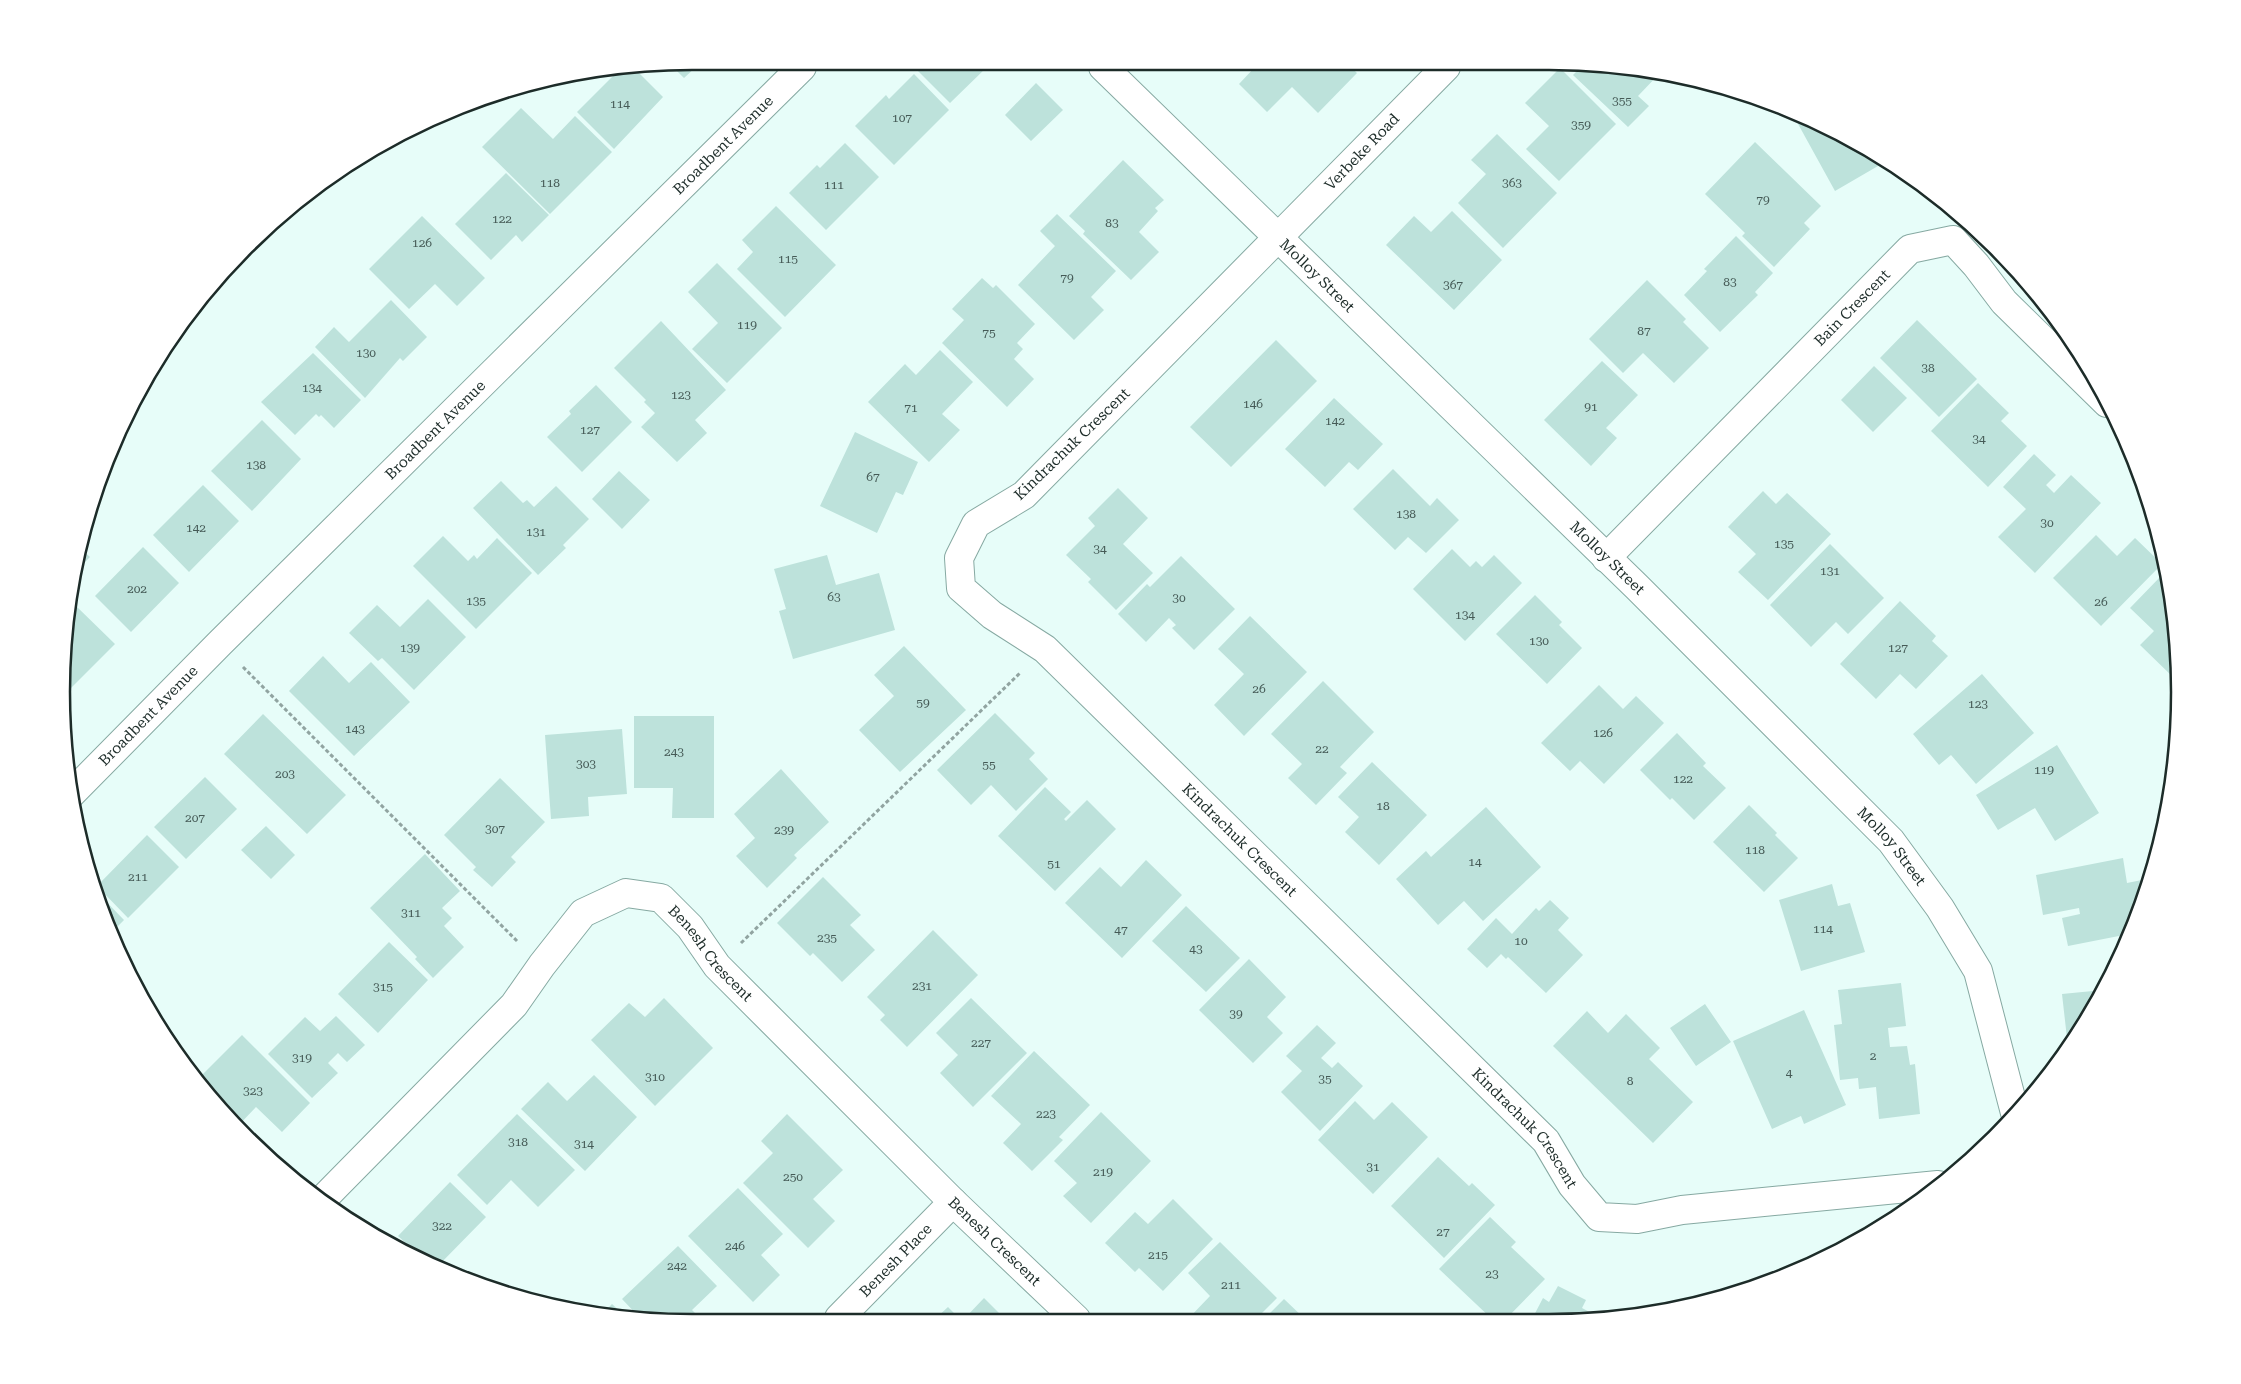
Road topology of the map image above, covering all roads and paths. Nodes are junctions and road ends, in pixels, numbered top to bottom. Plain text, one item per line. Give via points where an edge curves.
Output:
1 (799, 70) edge
2 (1106, 70) edge
3 (1443, 70) edge
4 (1279, 236) junction
5 (2092, 388) edge
6 (1606, 558) junction
7 (248, 672) dead end
8 (1021, 672) dead end
9 (78, 787) edge
10 (741, 943) dead end
11 (524, 947) dead end
12 (2013, 1106) edge
13 (1926, 1186) edge
14 (327, 1195) edge
15 (953, 1202) junction
16 (843, 1314) edge
17 (1071, 1314) edge

1 - 9 street, Broadbent Avenue
2 - 4 street, Molloy Street
3 - 4 street, Verbeke Road
4 - 6 street, Molloy Street
4 - 13 street, Kindrachuk Crescent via 1024,495 976,524 959,558 961,588 992,614 1044,649 1546,1141 1572,1186 1600,1217 1637,1219 1682,1210
5 - 6 street, Bain Crescent via 2004,302 1953,240 1910,249
6 - 12 street, Molloy Street via 1897,848 1940,908 1978,971
7 - 11 path
8 - 10 path
14 - 15 street, Benesh Crescent via 514,1004 583,913 626,893 661,898 690,927 717,966
15 - 16 street, Benesh Place
15 - 17 street, Benesh Crescent

